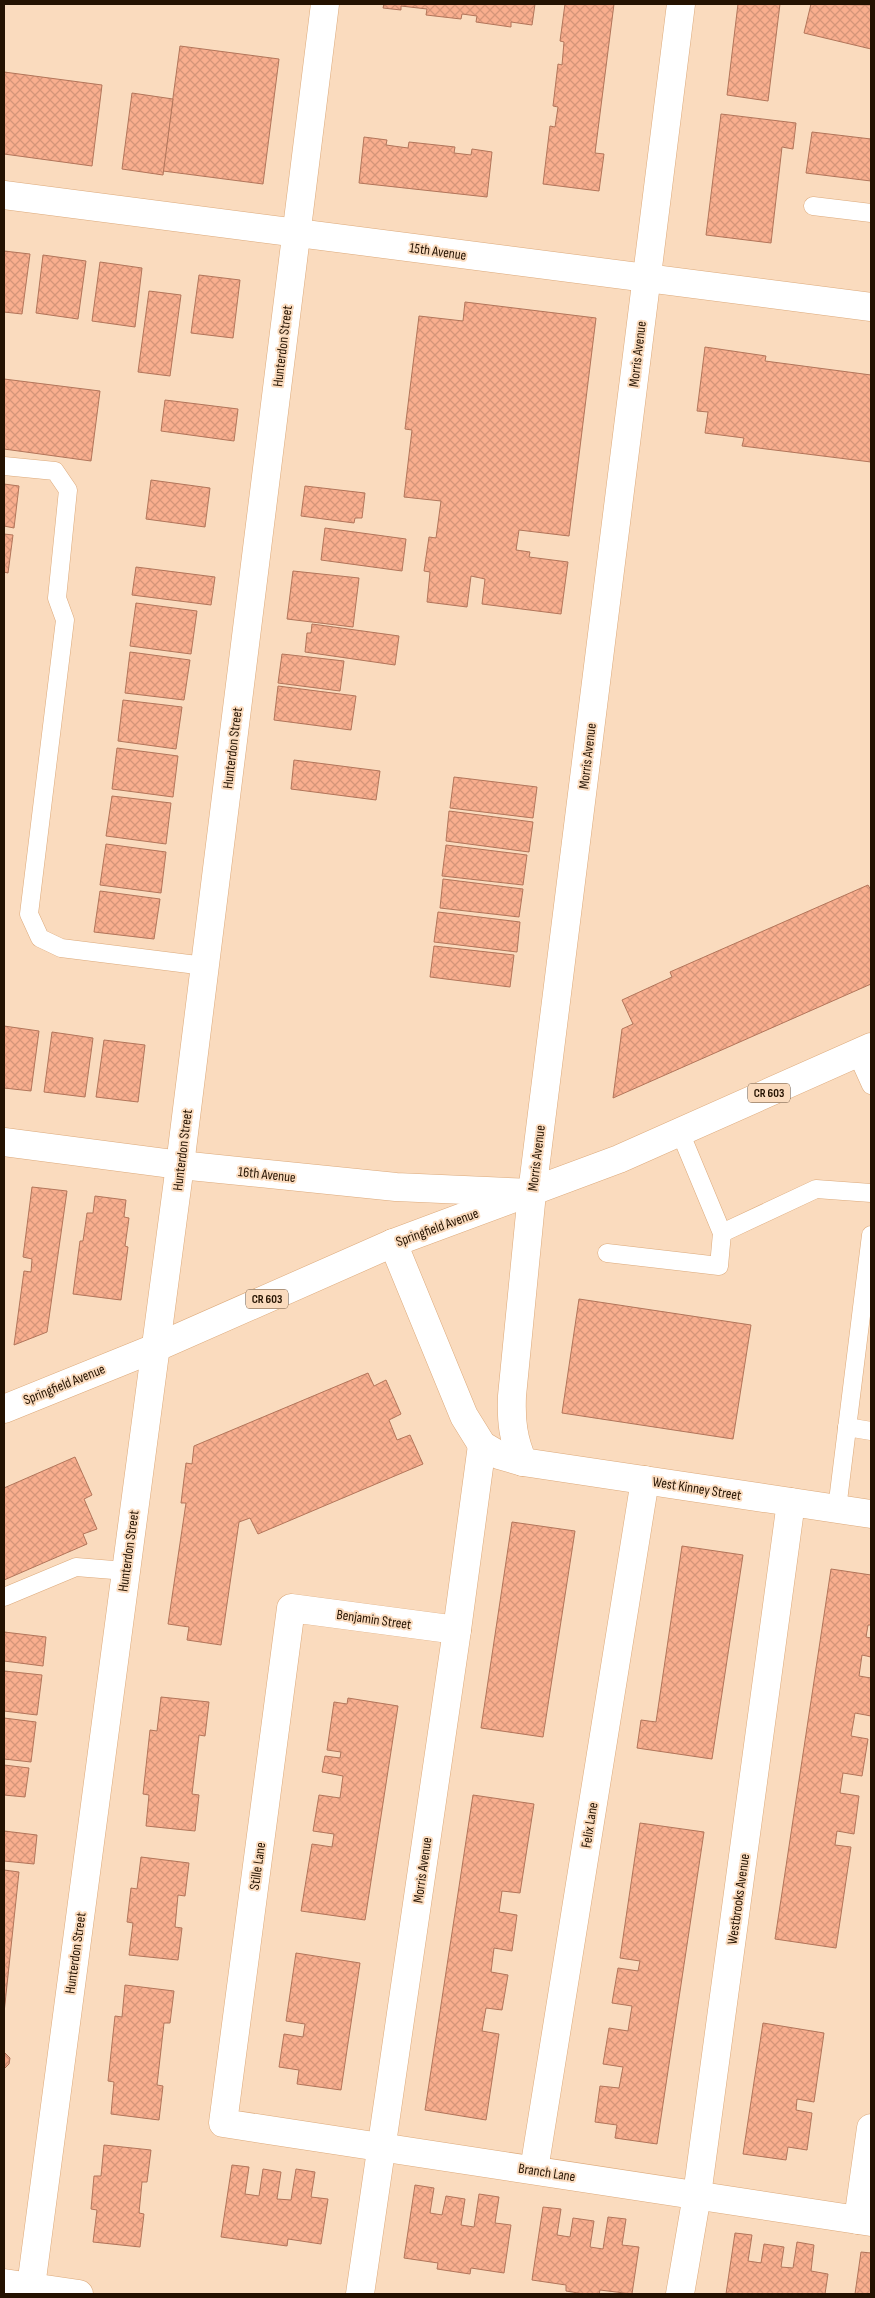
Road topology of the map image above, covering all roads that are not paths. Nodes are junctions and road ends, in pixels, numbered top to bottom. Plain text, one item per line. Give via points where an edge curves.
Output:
1 (325, 4) edge
2 (681, 4) edge
3 (4, 195) edge
4 (813, 206) dead end
5 (871, 213) edge
6 (296, 232) junction
7 (647, 278) junction
8 (871, 307) edge
9 (4, 466) edge
10 (205, 966) junction
11 (864, 1051) edge
12 (871, 1085) edge
13 (680, 1132) junction
14 (4, 1142) edge
15 (180, 1164) junction
16 (532, 1192) junction
17 (871, 1193) edge
18 (722, 1233) junction
19 (871, 1236) edge
20 (393, 1243) junction
21 (607, 1253) dead end
22 (869, 1275) edge
23 (155, 1348) junction
24 (4, 1408) edge
25 (847, 1427) junction
26 (871, 1430) edge
27 (482, 1445) junction
28 (523, 1462) junction
29 (645, 1480) junction
30 (791, 1502) junction
31 (837, 1509) junction
32 (871, 1514) edge
33 (126, 1571) junction
34 (4, 1598) edge
35 (291, 1608) joint
36 (457, 1630) junction
37 (223, 2123) joint
38 (871, 2128) edge
39 (382, 2148) junction
40 (534, 2170) junction
41 (697, 2195) junction
42 (865, 2221) edge
43 (4, 2283) edge
44 (30, 2291) edge
45 (79, 2294) edge
46 (360, 2294) edge
47 (680, 2294) edge

1 - 6 street, Hunterdon Street
2 - 7 street, Morris Avenue
3 - 6 street, 15th Avenue
4 - 5 lane
6 - 7 street, 15th Avenue
6 - 10 street, Hunterdon Street
7 - 8 street, 15th Avenue
7 - 16 street, Morris Avenue
9 - 10 lane via 55,471 68,490 57,598 65,620 30,914 40,938 61,948
10 - 15 street, Hunterdon Street
11 - 12 lane
11 - 13 street, Springfield Avenue / CR 603
13 - 16 street, Springfield Avenue / CR 603
13 - 18 lane
14 - 15 street, 16th Avenue
15 - 16 street, 16th Avenue via 396,1187
15 - 23 street, Hunterdon Street
16 - 20 street, Springfield Avenue / CR 603
16 - 28 street, Morris Avenue via 512,1396 513,1434
17 - 18 lane via 816,1189
18 - 21 lane via 719,1266
19 - 22 lane
20 - 23 street, Springfield Avenue / CR 603
20 - 27 street via 464,1416
22 - 25 lane
23 - 24 street, Springfield Avenue / CR 603
23 - 33 street, Hunterdon Street
25 - 26 lane
25 - 31 lane
27 - 28 street via 499,1455
27 - 36 street, Morris Avenue
28 - 29 street, West Kinney Street
29 - 30 street, West Kinney Street
29 - 40 street, Felix Lane
30 - 31 street, West Kinney Street
30 - 41 street, Westbrooks Avenue
31 - 32 street, West Kinney Street
33 - 34 lane via 76,1567
33 - 44 street, Hunterdon Street
35 - 36 street, Benjamin Street
35 - 37 street, Stille Lane
36 - 39 street, Morris Avenue
37 - 39 street, Branch Lane
38 - 42 street
39 - 40 street, Branch Lane
39 - 46 street, Morris Avenue
40 - 41 street, Branch Lane
41 - 42 street, Branch Lane
41 - 47 street, Westbrooks Avenue
43 - 44 street
44 - 45 street

